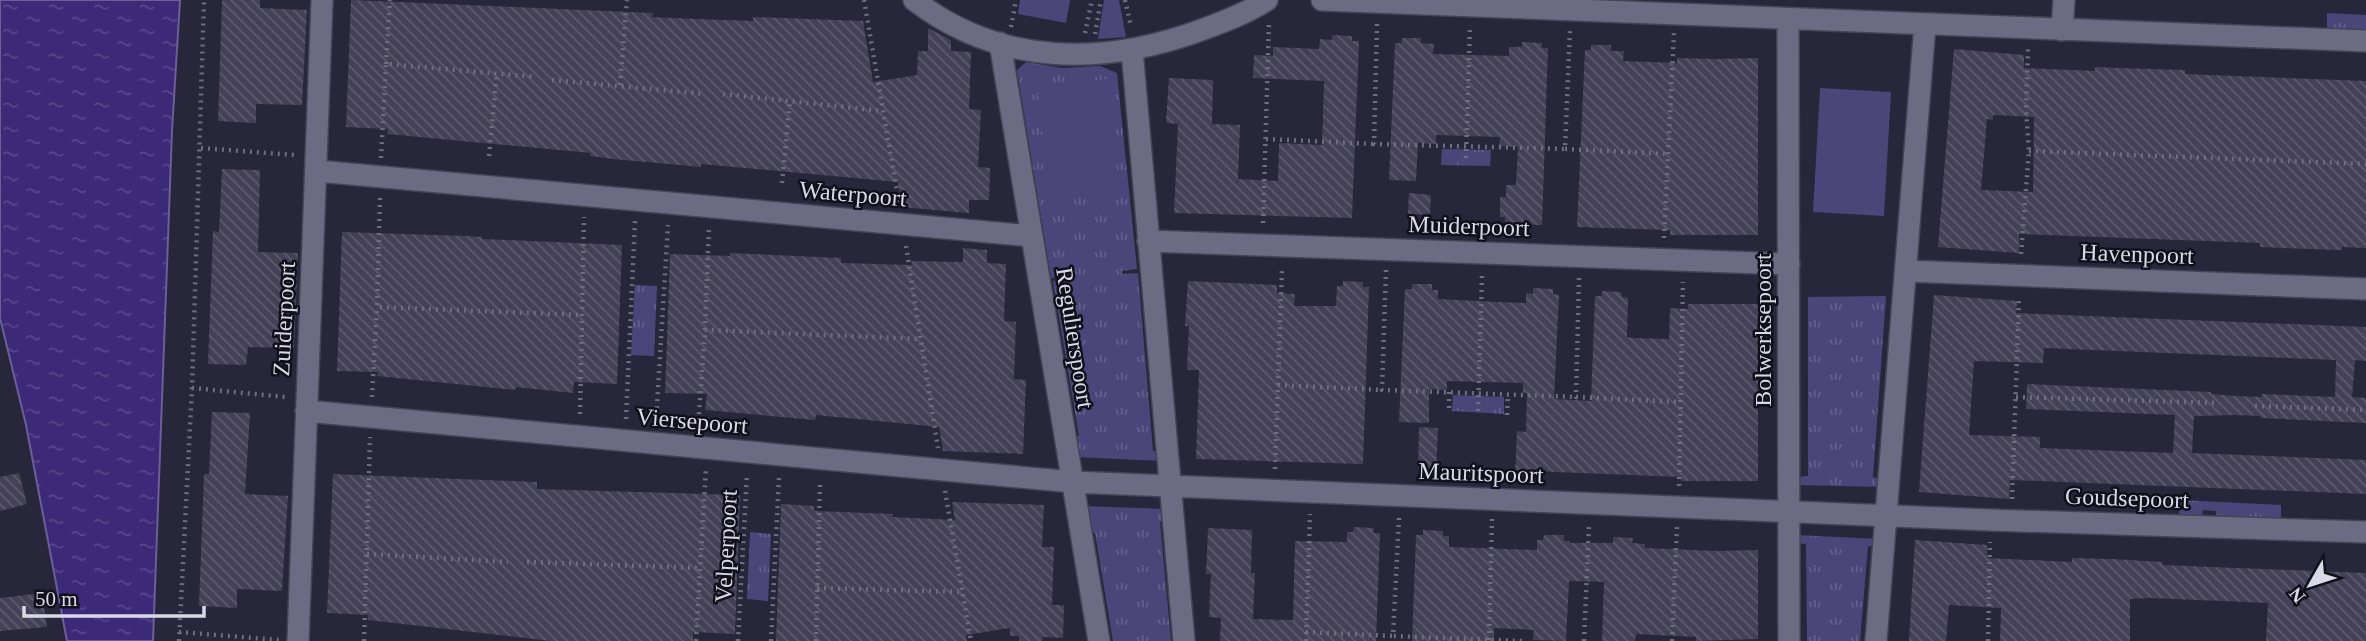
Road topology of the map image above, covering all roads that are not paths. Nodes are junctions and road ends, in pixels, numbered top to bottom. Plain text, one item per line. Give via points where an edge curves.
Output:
1 (323, 0) edge
2 (914, 0) edge
3 (1322, 0) edge
4 (2064, 0) edge
5 (1652, 7) edge
6 (1268, 9) edge
7 (1788, 19) junction
8 (1925, 24) junction
9 (2062, 30) junction
10 (2366, 41) edge
11 (1000, 43) junction
12 (1132, 50) junction
13 (317, 164) junction
14 (1032, 236) junction
15 (1148, 241) junction
16 (1789, 264) junction
17 (1906, 271) junction
18 (2366, 289) edge
19 (307, 405) junction
20 (1073, 482) junction
21 (1171, 487) junction
22 (1789, 511) junction
23 (1886, 515) junction
24 (2366, 531) edge
25 (298, 641) edge
26 (1099, 641) edge
27 (1184, 641) edge
28 (1789, 641) edge
29 (1876, 641) edge

1 - 13 street, Zuiderpoort
2 - 11 street via 949,22
3 - 5 street via 1571,11
4 - 9 street
5 - 7 street via 1675,15
6 - 12 street
7 - 8 street
7 - 16 street, Bolwerksepoort
8 - 9 street
8 - 17 street
9 - 10 street
11 - 12 street via 1048,54
11 - 14 street, Regulierspoort
12 - 15 street
13 - 14 street, Waterpoort via 381,177
13 - 19 street, Zuiderpoort
14 - 20 street, Regulierspoort
15 - 16 street, Muiderpoort
15 - 21 street
16 - 22 street, Bolwerksepoort
17 - 18 street, Havenpoort
17 - 23 street
19 - 20 street, Viersepoort via 371,417
19 - 25 street, Zuiderpoort
20 - 21 street, Viersepoort
20 - 26 street, Regulierspoort
21 - 22 street, Mauritspoort
21 - 27 street
22 - 23 street, Mauritspoort
22 - 28 street, Bolwerksepoort
23 - 24 street, Goudsepoort
23 - 29 street

